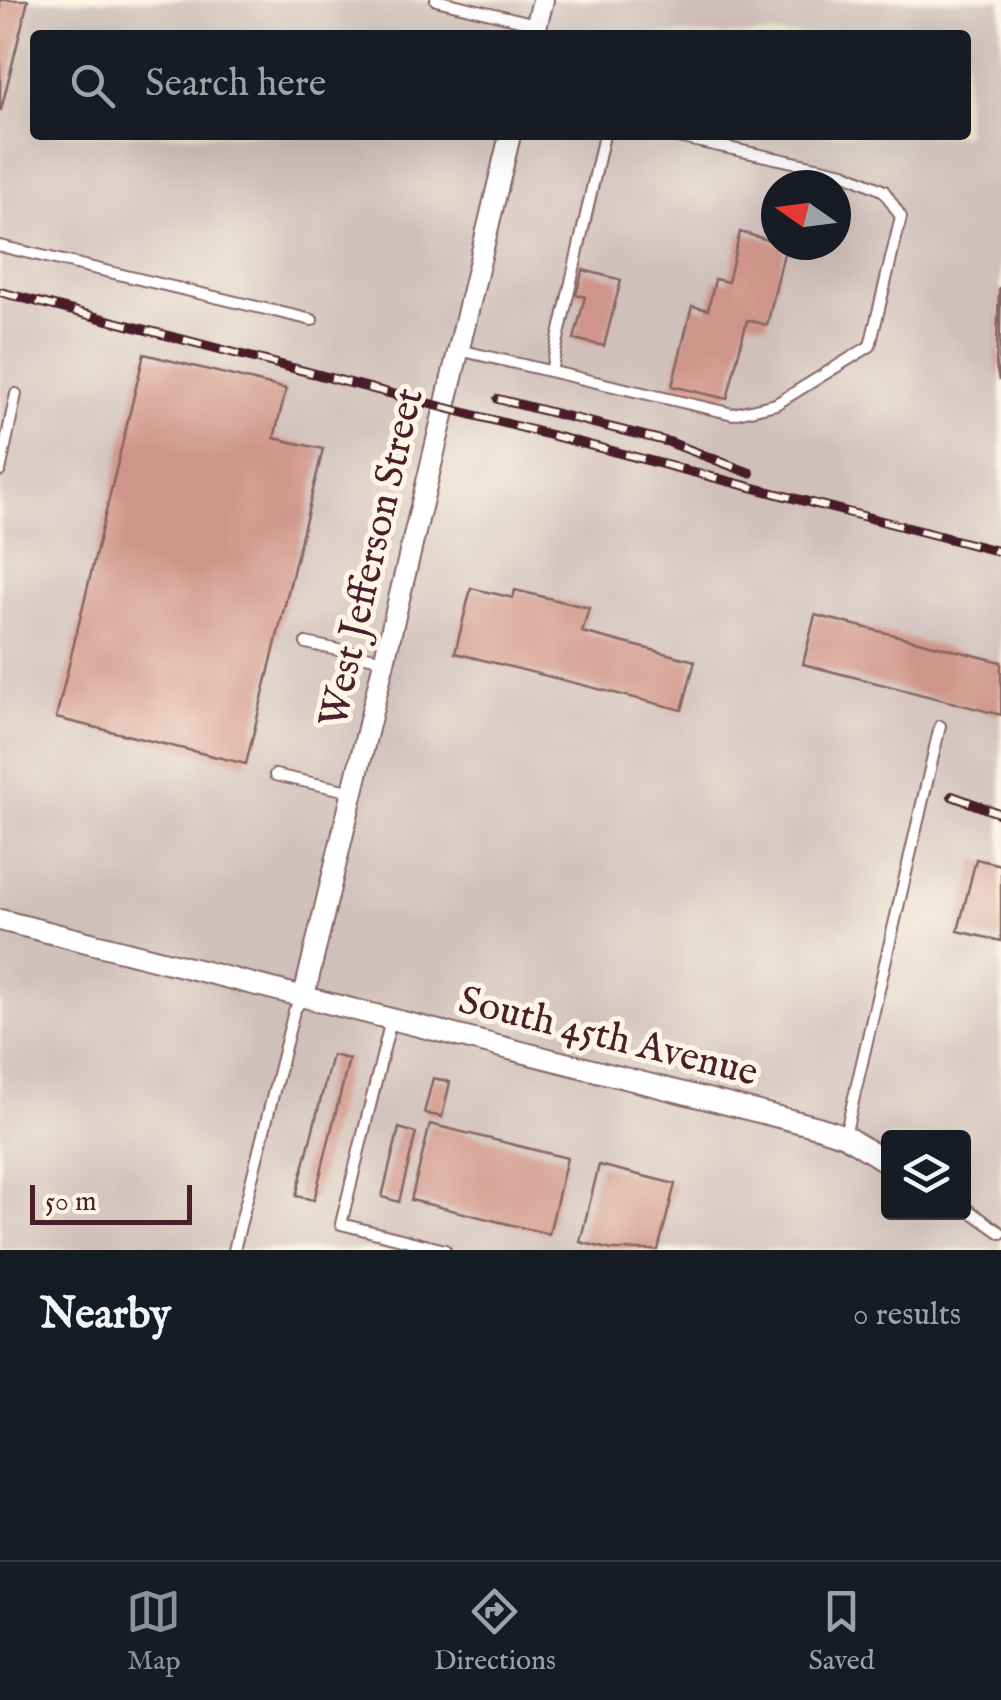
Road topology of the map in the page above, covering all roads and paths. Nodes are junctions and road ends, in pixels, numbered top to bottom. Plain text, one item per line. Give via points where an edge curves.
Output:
1 (436, 0) edge
2 (543, 0) edge
3 (536, 30) edge
4 (509, 140) edge
5 (603, 140) edge
6 (691, 140) edge
7 (0, 246) edge
8 (312, 320) dead end
9 (459, 350) junction
10 (551, 371) junction
11 (16, 394) dead end
12 (0, 471) edge
13 (306, 643) dead end
14 (384, 660) junction
15 (940, 726) dead end
16 (276, 776) dead end
17 (353, 792) junction
18 (0, 920) edge
19 (304, 996) junction
20 (392, 1019) junction
21 (844, 1136) junction
22 (881, 1159) edge
23 (971, 1211) edge
24 (1001, 1233) edge
25 (234, 1250) edge
26 (446, 1250) edge

1 - 3 lane
2 - 3 street
4 - 9 street, West Jefferson Street
5 - 10 lane
6 - 10 lane via 844,173 884,190 901,217 870,346 776,404 733,414
7 - 8 lane
9 - 10 lane
9 - 14 street, West Jefferson Street
11 - 12 lane
13 - 14 lane
14 - 17 street, West Jefferson Street
15 - 21 lane
16 - 17 lane
17 - 19 street, West Jefferson Street
18 - 19 street, South 45th Avenue
19 - 20 street, South 45th Avenue
19 - 25 lane via 294,1012
20 - 21 street, South 45th Avenue
20 - 26 lane via 341,1224
21 - 22 street, South 45th Avenue
23 - 24 lane

